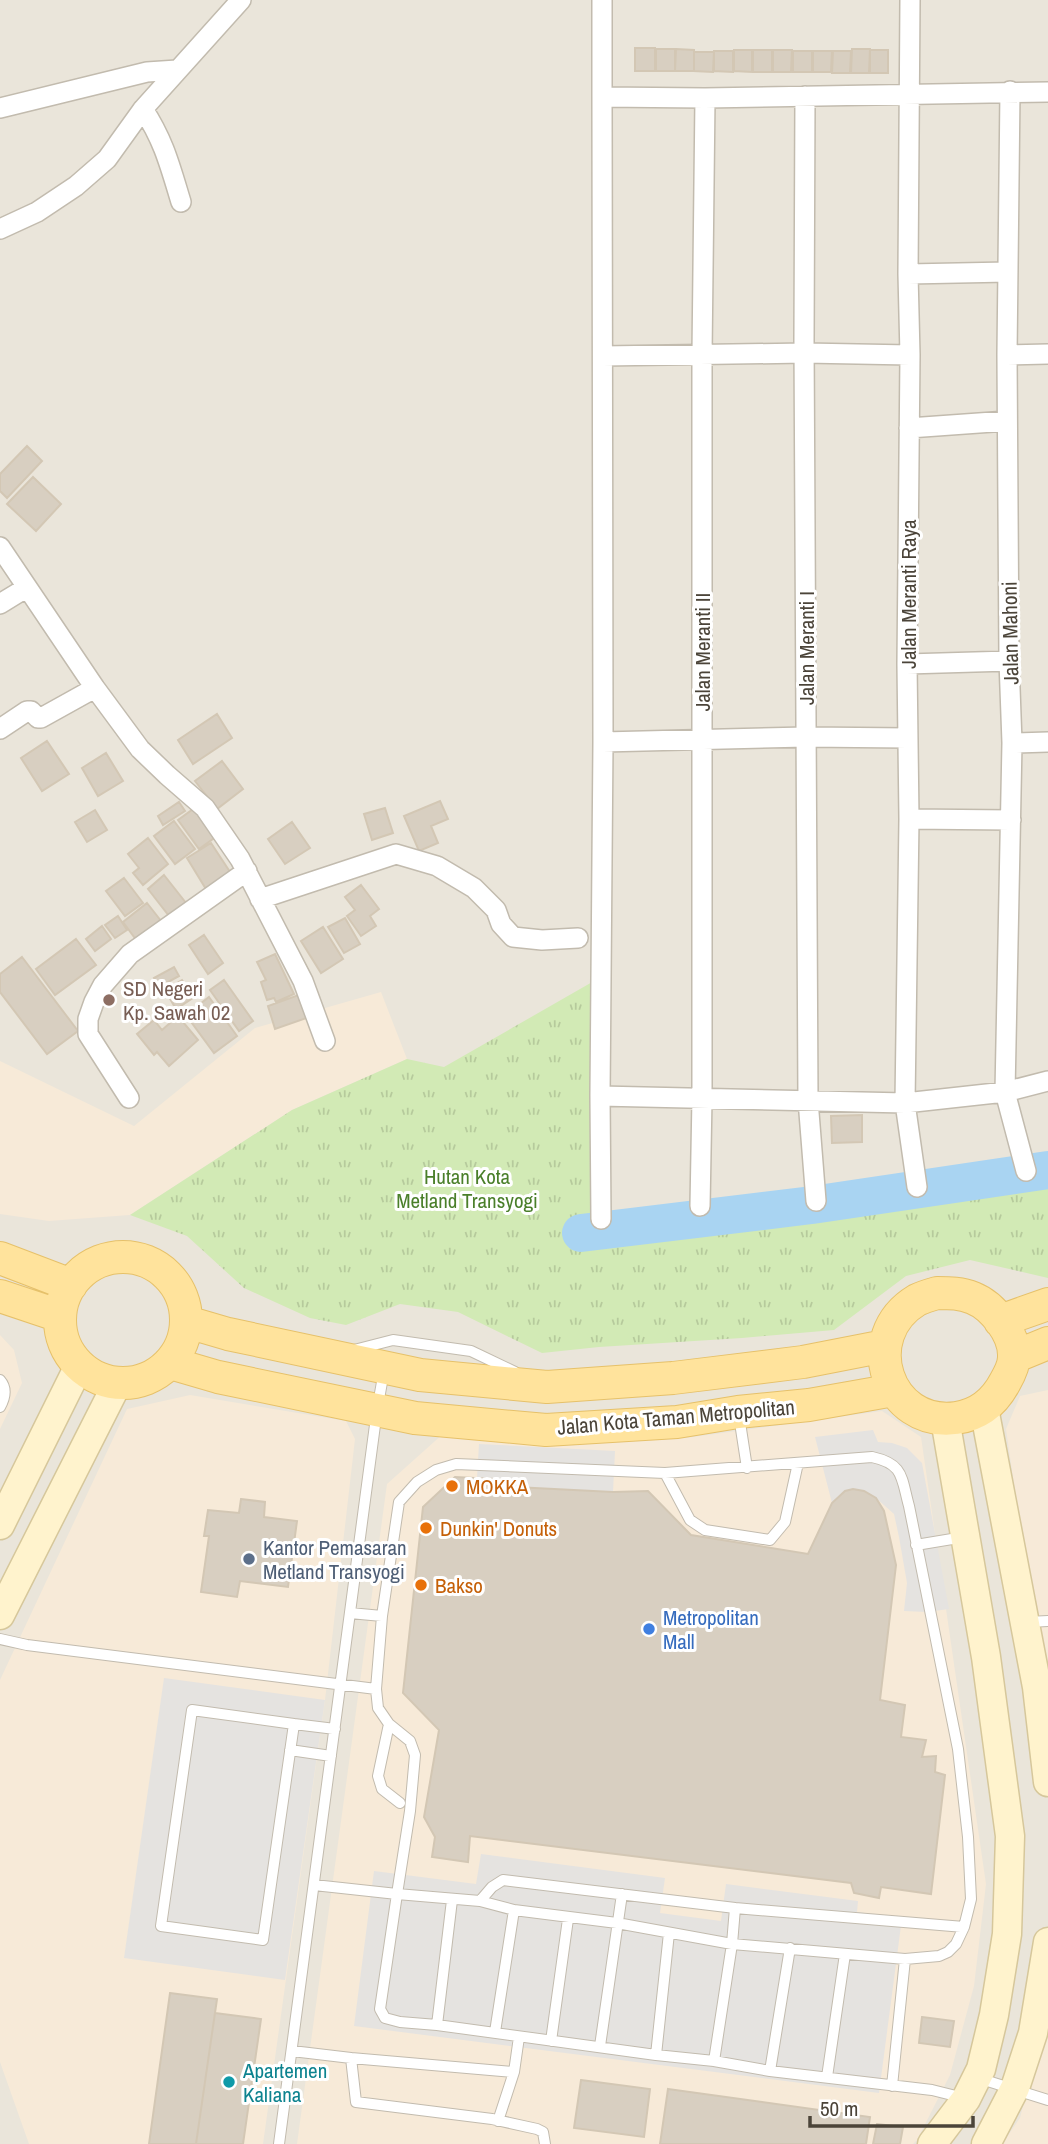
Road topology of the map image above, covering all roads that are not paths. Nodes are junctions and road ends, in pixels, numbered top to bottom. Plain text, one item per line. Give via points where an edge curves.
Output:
1 (241, 0) edge
2 (602, 0) edge
3 (910, 0) edge
4 (177, 70) junction
5 (1010, 92) junction
6 (1048, 92) edge
7 (909, 94) junction
8 (805, 96) junction
9 (602, 97) junction
10 (705, 98) junction
11 (0, 108) edge
12 (143, 109) junction
13 (181, 202) dead end
14 (0, 229) edge
15 (1008, 272) junction
16 (908, 274) junction
17 (805, 353) junction
18 (702, 355) junction
19 (910, 355) junction
20 (1007, 355) junction
21 (1048, 355) edge
22 (603, 356) junction
23 (1007, 422) junction
24 (909, 428) junction
25 (2, 553) edge
26 (26, 588) junction
27 (0, 604) edge
28 (1009, 661) junction
29 (907, 664) junction
30 (95, 688) junction
31 (0, 729) edge
32 (806, 737) junction
33 (908, 738) junction
34 (702, 740) junction
35 (603, 742) junction
36 (1048, 742) edge
37 (1012, 743) junction
38 (909, 819) junction
39 (1011, 820) junction
40 (247, 871) junction
41 (260, 899) junction
42 (578, 938) dead end
43 (324, 1041) dead end
44 (1048, 1081) edge
45 (1004, 1092) junction
46 (600, 1097) junction
47 (130, 1098) dead end
48 (702, 1098) junction
49 (808, 1100) junction
50 (905, 1103) junction
51 (1026, 1171) dead end
52 (917, 1187) dead end
53 (816, 1201) dead end
54 (700, 1206) dead end
55 (601, 1219) dead end
56 (0, 1258) edge
57 (71, 1284) junction
58 (0, 1296) edge
59 (1048, 1304) edge
60 (60, 1316) junction
61 (1000, 1321) junction
62 (187, 1322) junction
63 (1048, 1343) edge
64 (885, 1346) junction
65 (330, 1356) junction
66 (1014, 1357) junction
67 (170, 1363) junction
68 (79, 1366) junction
69 (385, 1367) junction
70 (0, 1380) edge
71 (117, 1384) junction
72 (547, 1387) junction
73 (894, 1390) junction
74 (0, 1407) edge
75 (984, 1408) junction
76 (377, 1410) junction
77 (738, 1412) junction
78 (945, 1419) junction
79 (798, 1463) junction
80 (747, 1468) junction
81 (665, 1472) junction
82 (0, 1525) edge
83 (965, 1537) junction
84 (916, 1545) junction
85 (351, 1612) junction
86 (0, 1615) edge
87 (382, 1615) junction
88 (1036, 1621) edge
89 (0, 1639) edge
90 (341, 1685) junction
91 (376, 1689) junction
92 (294, 1724) junction
93 (388, 1724) junction
94 (335, 1729) junction
95 (290, 1750) junction
96 (331, 1756) junction
97 (1048, 1782) edge
98 (400, 1802) dead end
99 (314, 1885) junction
100 (397, 1894) junction
101 (622, 1894) junction
102 (452, 1900) junction
103 (480, 1901) junction
104 (735, 1908) junction
105 (514, 1910) junction
106 (569, 1919) junction
107 (617, 1923) junction
108 (964, 1927) junction
109 (669, 1933) junction
110 (1048, 1942) edge
111 (732, 1944) junction
112 (790, 1948) junction
113 (845, 1954) junction
114 (905, 1959) junction
115 (438, 2025) junction
116 (495, 2032) junction
117 (1041, 2032) edge
118 (519, 2037) junction
119 (551, 2041) junction
120 (600, 2046) junction
121 (292, 2051) junction
122 (656, 2055) junction
123 (351, 2058) junction
124 (714, 2061) junction
125 (769, 2071) junction
126 (514, 2072) junction
127 (827, 2077) junction
128 (892, 2086) junction
129 (971, 2088) junction
130 (1015, 2088) junction
131 (1048, 2100) edge
132 (498, 2121) junction
133 (279, 2144) edge
134 (545, 2144) edge
135 (932, 2144) edge
136 (986, 2144) edge

1 - 4 street
2 - 9 street
3 - 7 street, Jalan Meranti Raya
4 - 11 street via 147,72
4 - 12 street
5 - 6 street
5 - 7 street
5 - 15 street, Jalan Mahoni
7 - 8 street
7 - 16 street, Jalan Meranti Raya
8 - 10 street
8 - 17 street, Jalan Meranti I
9 - 10 street
9 - 22 street
10 - 18 street, Jalan Meranti II
12 - 13 street via 165,150
12 - 14 street via 113,153 76,186
15 - 16 street
15 - 20 street, Jalan Mahoni
16 - 19 street, Jalan Meranti Raya
17 - 18 street
17 - 19 street
17 - 32 street, Jalan Meranti I
18 - 22 street
18 - 34 street, Jalan Meranti II
19 - 24 street, Jalan Meranti Raya
20 - 21 street
20 - 23 street, Jalan Mahoni
22 - 35 street
23 - 24 street
23 - 28 street, Jalan Mahoni
24 - 29 street, Jalan Meranti Raya
25 - 26 street
26 - 27 street
26 - 30 street
28 - 29 street
28 - 37 street, Jalan Mahoni
29 - 33 street, Jalan Meranti Raya
30 - 31 street via 45,717 27,711
30 - 40 street via 140,749 205,808
32 - 33 street
32 - 34 street
32 - 49 street, Jalan Meranti I
33 - 38 street, Jalan Meranti Raya
34 - 35 street
34 - 48 street, Jalan Meranti II
35 - 46 street
36 - 37 street
37 - 39 street, Jalan Mahoni
38 - 39 street
38 - 50 street, Jalan Meranti Raya
39 - 45 street, Jalan Mahoni
40 - 41 street
40 - 47 street via 130,954 94,1002 88,1034
41 - 42 street via 396,854 438,866 474,888 496,910 513,937
41 - 43 street via 303,981
44 - 45 street
45 - 50 street
45 - 51 street, Jalan Mahoni
46 - 48 street
46 - 55 street
48 - 49 street
48 - 54 street, Jalan Meranti II
49 - 50 street
49 - 53 street, Jalan Meranti I
50 - 52 street, Jalan Meranti Raya
56 - 57 main road
57 - 60 main road
57 - 62 main road via 88,1268 109,1258 132,1257 166,1272 185,1303
58 - 60 main road
59 - 61 main road
60 - 68 main road via 64,1343
61 - 64 main road via 975,1298 937,1293 902,1311
61 - 66 main road
62 - 65 main road, Jalan Kota Taman Metropolitan
62 - 67 main road
63 - 66 main road
64 - 72 main road, Jalan Kota Taman Metropolitan via 803,1362 673,1378
64 - 73 main road via 886,1369
65 - 69 main road, Jalan Kota Taman Metropolitan
65 - 72 lane via 393,1340 471,1351
66 - 75 main road via 999,1394
67 - 71 main road via 155,1375
67 - 76 main road, Jalan Kota Taman Metropolitan
68 - 71 main road
68 - 82 street
69 - 72 main road, Jalan Kota Taman Metropolitan via 420,1375
69 - 76 lane
70 - 74 lane via 5,1398
71 - 86 street
73 - 77 main road, Jalan Kota Taman Metropolitan
73 - 78 main road via 925,1416
75 - 78 main road via 965,1417
75 - 88 street
76 - 77 main road, Jalan Kota Taman Metropolitan via 546,1430 677,1422
76 - 85 lane
77 - 80 lane
78 - 83 street
79 - 80 lane
79 - 81 lane via 785,1522 770,1540 705,1530 690,1520
79 - 84 lane via 872,1457 893,1464 906,1494
80 - 81 lane
81 - 87 lane via 456,1464 436,1470 399,1502
83 - 84 lane
83 - 129 street via 1010,1836 1007,1934 994,2015 981,2069
84 - 108 lane via 958,1749 971,1899
85 - 87 lane
85 - 90 lane
87 - 91 lane
88 - 97 street via 1037,1687
89 - 90 lane
90 - 91 lane
90 - 94 lane
91 - 93 lane via 377,1708
92 - 94 lane
92 - 95 lane
92 - 95 lane via 192,1710 161,1926 264,1940
93 - 98 lane via 379,1776 382,1789
93 - 100 lane via 410,1741 415,1755
94 - 96 lane
95 - 96 lane
96 - 99 lane
99 - 100 lane
99 - 121 lane
100 - 102 lane
100 - 115 lane via 380,2009 385,2018
101 - 103 lane via 503,1880
101 - 104 lane
101 - 107 lane
102 - 103 lane
102 - 115 lane
103 - 105 lane
104 - 108 lane
104 - 111 lane
105 - 106 lane
105 - 116 lane
106 - 107 lane
106 - 119 lane
107 - 109 lane
107 - 120 lane
108 - 114 lane via 948,1952
109 - 111 lane
109 - 122 lane
110 - 117 street
111 - 112 lane
111 - 124 lane
112 - 113 lane
112 - 125 lane
113 - 114 lane
113 - 127 lane
114 - 128 lane
115 - 116 lane
116 - 118 lane
117 - 130 street
118 - 119 lane
118 - 126 lane
119 - 120 lane
120 - 122 lane
121 - 123 lane
121 - 133 lane
122 - 124 lane
123 - 126 lane
123 - 132 lane via 356,2102
124 - 125 lane
125 - 127 lane
126 - 132 lane
127 - 128 lane
128 - 129 lane
129 - 130 lane
129 - 135 street
130 - 131 lane
130 - 136 street
132 - 134 lane via 542,2131

